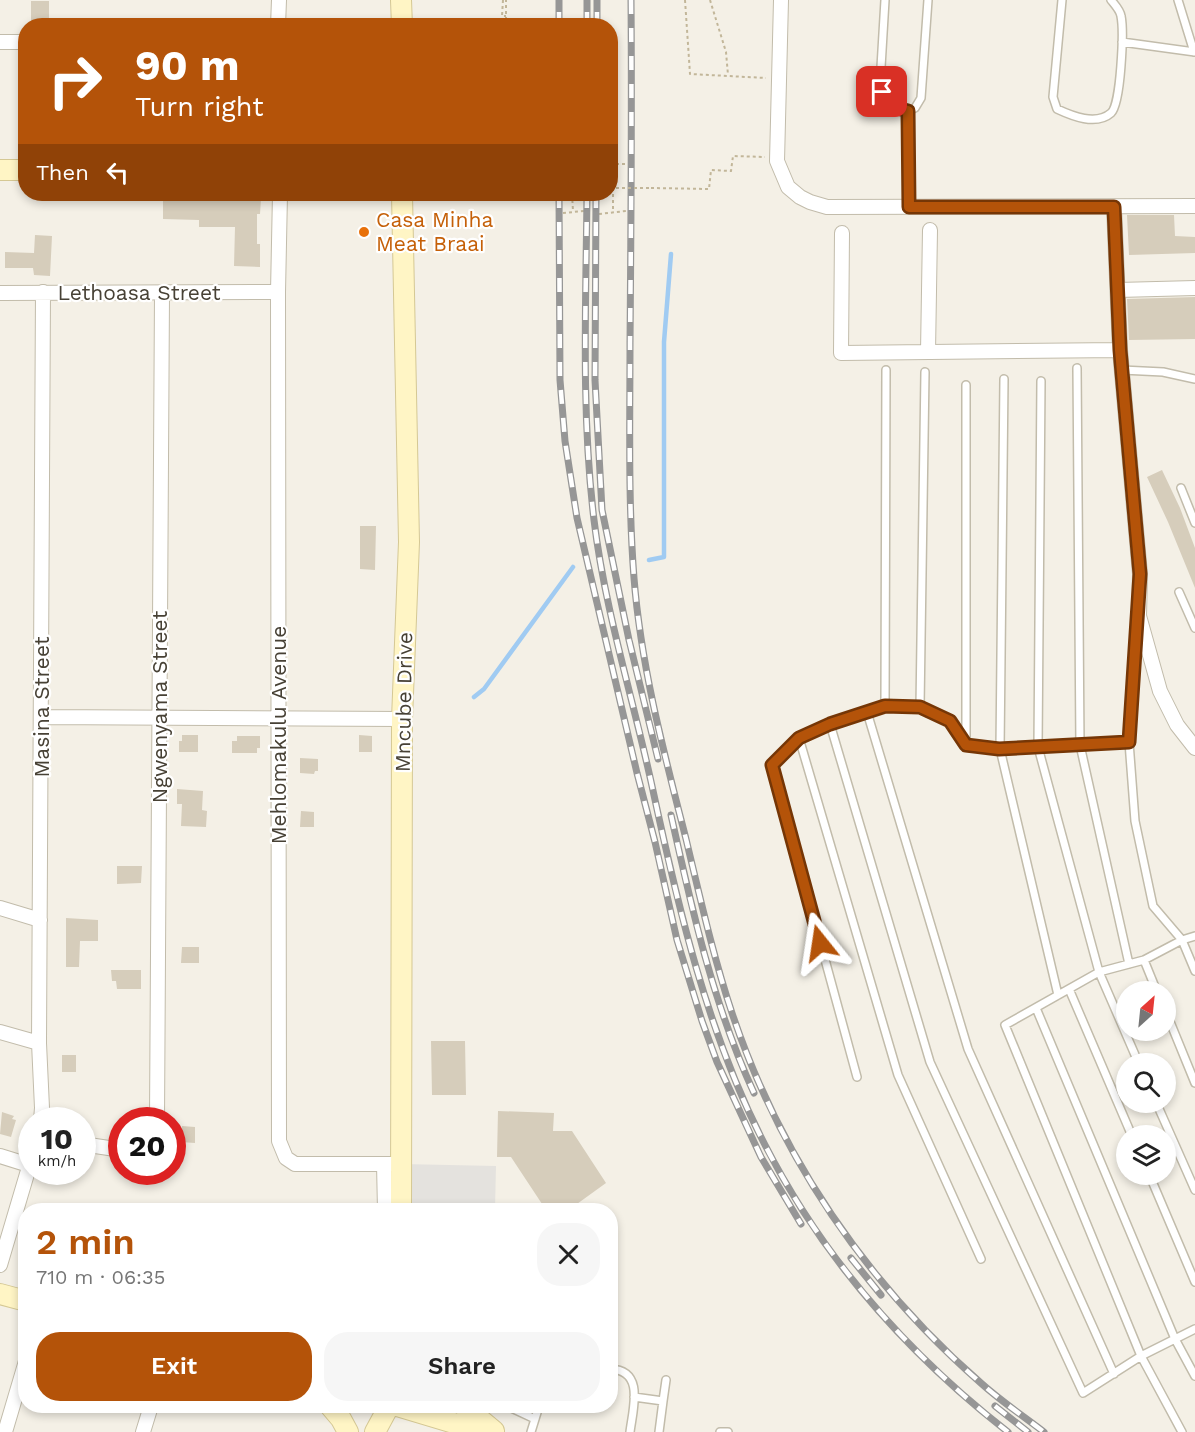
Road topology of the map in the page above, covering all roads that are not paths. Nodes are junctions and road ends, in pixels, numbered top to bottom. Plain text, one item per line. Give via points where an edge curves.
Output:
1 (279, 0) edge
2 (401, 0) edge
3 (780, 0) edge
4 (885, 0) edge
5 (928, 0) edge
6 (1062, 0) edge
7 (1111, 0) edge
8 (1178, 0) edge
9 (278, 18) edge
10 (402, 18) edge
11 (0, 42) edge
12 (18, 42) edge
13 (1122, 42) junction
14 (1195, 52) edge
15 (908, 111) junction
16 (0, 170) edge
17 (18, 170) edge
18 (280, 201) edge
19 (402, 201) edge
20 (1195, 206) edge
21 (909, 207) junction
22 (1114, 207) junction
23 (930, 230) dead end
24 (842, 233) dead end
25 (1195, 288) edge
26 (1118, 290) junction
27 (43, 292) junction
28 (278, 292) junction
29 (0, 293) edge
30 (162, 294) junction
31 (1120, 350) junction
32 (928, 352) junction
33 (1077, 369) dead end
34 (886, 370) dead end
35 (1122, 370) junction
36 (925, 372) dead end
37 (1195, 379) edge
38 (1004, 380) dead end
39 (1041, 381) dead end
40 (966, 385) dead end
41 (1181, 488) dead end
42 (1195, 522) edge
43 (1179, 592) dead end
44 (1139, 616) junction
45 (1195, 628) edge
46 (885, 706) junction
47 (920, 707) junction
48 (867, 712) junction
49 (42, 717) junction
50 (160, 719) junction
51 (279, 719) junction
52 (402, 719) junction
53 (830, 724) junction
54 (799, 738) junction
55 (1129, 742) junction
56 (966, 745) junction
57 (1080, 745) junction
58 (1038, 747) junction
59 (1195, 748) edge
60 (999, 749) junction
61 (0, 908) edge
62 (40, 920) junction
63 (1195, 936) edge
64 (1182, 940) junction
65 (1144, 960) junction
66 (1129, 964) junction
67 (1195, 971) edge
68 (1099, 972) junction
69 (1153, 981) edge
70 (1069, 989) junction
71 (1058, 995) junction
72 (1036, 1008) junction
73 (0, 1032) edge
74 (1176, 1036) edge
75 (39, 1043) junction
76 (1134, 1053) edge
77 (857, 1077) dead end
78 (1195, 1083) edge
79 (42, 1107) edge
80 (158, 1107) edge
81 (1161, 1113) edge
82 (1127, 1125) edge
83 (0, 1156) edge
84 (18, 1159) edge
85 (393, 1164) junction
86 (23, 1185) edge
87 (1154, 1185) edge
88 (1195, 1190) edge
89 (386, 1203) edge
90 (400, 1203) edge
91 (981, 1259) dead end
92 (0, 1265) edge
93 (1195, 1282) edge
94 (0, 1294) edge
95 (18, 1299) edge
96 (1195, 1329) edge
97 (1175, 1339) junction
98 (1141, 1356) junction
99 (618, 1370) edge
100 (1114, 1374) junction
101 (1195, 1376) edge
102 (666, 1380) dead end
103 (18, 1388) edge
104 (634, 1397) junction
105 (663, 1401) junction
106 (149, 1413) edge
107 (336, 1413) edge
108 (385, 1413) edge
109 (420, 1413) edge
110 (472, 1413) edge
111 (522, 1413) edge
112 (537, 1413) edge
113 (535, 1419) junction
114 (5, 1432) edge
115 (143, 1432) edge
116 (348, 1432) edge
117 (375, 1432) edge
118 (484, 1432) edge
119 (495, 1432) edge
120 (531, 1432) edge
121 (630, 1432) edge
122 (659, 1432) edge
123 (720, 1432) edge
124 (728, 1432) edge
125 (1182, 1432) edge

1 - 9 street
2 - 10 street
3 - 21 street via 777,158 788,187 800,197 828,207
4 - 15 lane via 880,84 889,102
5 - 15 lane via 921,98
6 - 13 lane via 1053,97 1058,109 1076,118 1100,118 1112,113 1118,99
7 - 13 lane via 1121,14
8 - 14 lane
11 - 12 street
13 - 14 lane
15 - 21 lane
16 - 17 street
18 - 28 street, Mehlomakulu Avenue
19 - 52 street, Mncube Drive via 409,542
20 - 22 street
21 - 22 street
22 - 26 street
23 - 32 street
24 - 32 street via 841,353
25 - 26 street
26 - 31 street
27 - 29 street, Lethoasa Street
27 - 30 street, Lethoasa Street
27 - 49 street, Masina Street
28 - 30 street, Lethoasa Street
28 - 51 street, Mehlomakulu Avenue
30 - 50 street, Ngwenyama Street
31 - 32 street
31 - 35 street
33 - 57 lane
34 - 46 lane
35 - 37 lane via 1163,372
35 - 44 street via 1139,552
36 - 47 lane
38 - 60 lane
39 - 58 lane
40 - 56 lane
41 - 42 lane
43 - 45 lane
44 - 55 lane
44 - 59 street via 1160,691 1177,725
46 - 47 lane
46 - 48 lane
47 - 56 lane via 950,721
48 - 53 lane
48 - 100 lane via 968,1049
49 - 50 street
49 - 62 street, Masina Street
50 - 51 street
50 - 80 street, Ngwenyama Street
51 - 52 street
51 - 85 street, Mehlomakulu Avenue via 279,1141 286,1158 295,1164
52 - 85 street, Mncube Drive
53 - 54 lane
53 - 100 lane via 930,1062 1083,1393
54 - 77 lane via 772,765
54 - 91 lane via 898,1075
55 - 57 lane
55 - 64 lane via 1135,821 1153,906
56 - 60 lane
57 - 58 lane
57 - 66 lane
58 - 60 lane
58 - 68 lane
60 - 71 lane
61 - 62 street
62 - 75 street, Masina Street
63 - 64 lane
64 - 65 lane
64 - 67 lane
65 - 66 lane
65 - 69 lane
66 - 68 lane
68 - 70 lane
68 - 76 lane
70 - 71 lane
70 - 82 lane
71 - 72 lane
72 - 97 lane
72 - 98 lane via 1005,1025
73 - 75 street
74 - 78 lane
75 - 79 street, Masina Street
81 - 88 lane
83 - 84 street
85 - 89 street
85 - 90 street, Mncube Drive
86 - 92 street
87 - 93 lane
94 - 95 street
96 - 97 lane
97 - 98 lane
97 - 101 lane
98 - 100 lane
98 - 125 lane
99 - 104 lane via 630,1375
102 - 105 lane
103 - 114 street
104 - 105 lane
104 - 121 lane
105 - 122 lane
106 - 115 street
107 - 116 street
108 - 117 street
109 - 118 street
110 - 119 street
111 - 113 lane
112 - 113 lane
113 - 120 lane
123 - 124 lane

